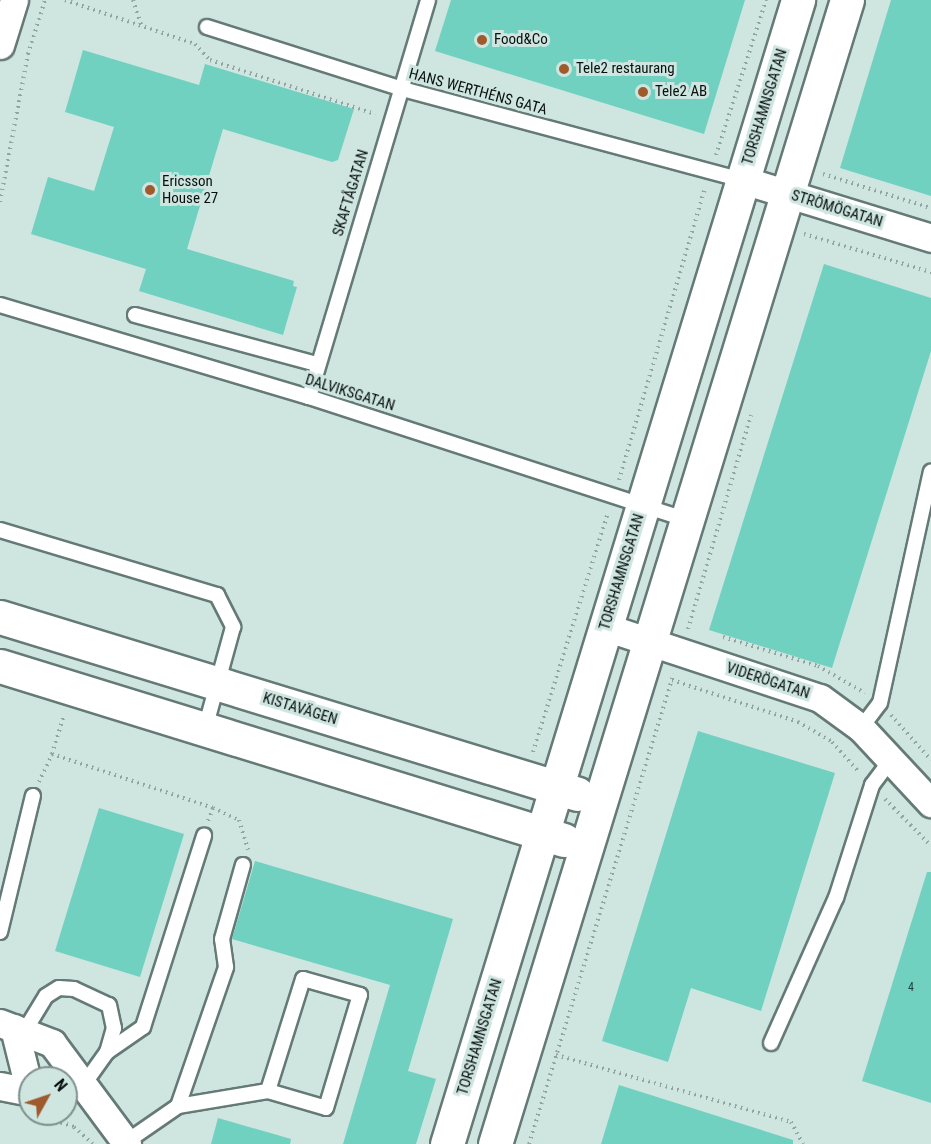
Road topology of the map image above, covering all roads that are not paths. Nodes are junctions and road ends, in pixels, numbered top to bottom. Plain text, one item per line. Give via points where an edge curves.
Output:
1 (14, 0) edge
2 (428, 0) edge
3 (798, 0) edge
4 (847, 0) edge
5 (207, 27) dead end
6 (0, 45) edge
7 (399, 88) junction
8 (743, 180) junction
9 (801, 197) junction
10 (931, 238) edge
11 (0, 305) edge
12 (135, 315) dead end
13 (317, 364) junction
14 (309, 397) junction
15 (931, 472) edge
16 (628, 499) junction
17 (687, 520) junction
18 (0, 530) edge
19 (0, 617) edge
20 (605, 627) junction
21 (649, 642) junction
22 (0, 666) edge
23 (217, 684) junction
24 (861, 728) junction
25 (204, 729) junction
26 (891, 760) junction
27 (556, 787) junction
28 (33, 796) road end
29 (600, 801) junction
30 (931, 803) edge
31 (542, 833) junction
32 (204, 836) road end
33 (586, 847) junction
34 (243, 865) road end
35 (0, 932) edge
36 (13, 1028) edge
37 (771, 1043) dead end
38 (107, 1052) junction
39 (23, 1066) edge
40 (63, 1066) edge
41 (78, 1085) edge
42 (0, 1086) edge
43 (18, 1090) edge
44 (268, 1091) junction
45 (78, 1094) edge
46 (178, 1106) junction
47 (127, 1143) edge
48 (447, 1144) edge
49 (495, 1144) edge

1 - 6 street
2 - 7 lane, SKAFTÅGATAN
3 - 8 street, TORSHAMNSGATAN
4 - 9 street
5 - 7 lane, HANS WERTHÉNS GATA
7 - 8 lane, HANS WERTHÉNS GATA
7 - 13 lane, SKAFTÅGATAN
8 - 9 street, STRÖMÖGATAN
8 - 16 street, TORSHAMNSGATAN
9 - 10 street, STRÖMÖGATAN
9 - 17 street
11 - 14 lane, DALVIKSGATAN
12 - 13 lane
13 - 14 lane, SKAFTÅGATAN
14 - 16 lane, DALVIKSGATAN
15 - 24 lane via 880,703
16 - 17 lane, DALVIKSGATAN
16 - 20 street, TORSHAMNSGATAN
17 - 21 street
18 - 23 lane via 217,595 233,627
19 - 23 street, KISTAVÄGEN
20 - 21 street, VIDERÖGATAN
20 - 27 street, TORSHAMNSGATAN
21 - 24 street, VIDERÖGATAN via 802,691
21 - 29 street
22 - 25 street
23 - 25 lane
23 - 27 street, KISTAVÄGEN
24 - 26 street, VIDERÖGATAN
25 - 31 street
26 - 30 street, VIDERÖGATAN
26 - 37 lane via 872,786 836,898
27 - 29 street, KISTAVÄGEN
27 - 31 street, TORSHAMNSGATAN
28 - 35 lane
29 - 33 street
31 - 33 street
31 - 48 street, TORSHAMNSGATAN
32 - 38 lane via 143,1027
33 - 49 street
34 - 46 lane via 222,939 226,967
36 - 38 lane via 46,996 59,988 74,989 109,1005 114,1028
36 - 39 street
36 - 40 street via 52,1043
38 - 41 lane
42 - 43 street
44 - 44 lane via 326,1108 360,995 303,979
44 - 46 lane
45 - 47 street
46 - 47 lane

